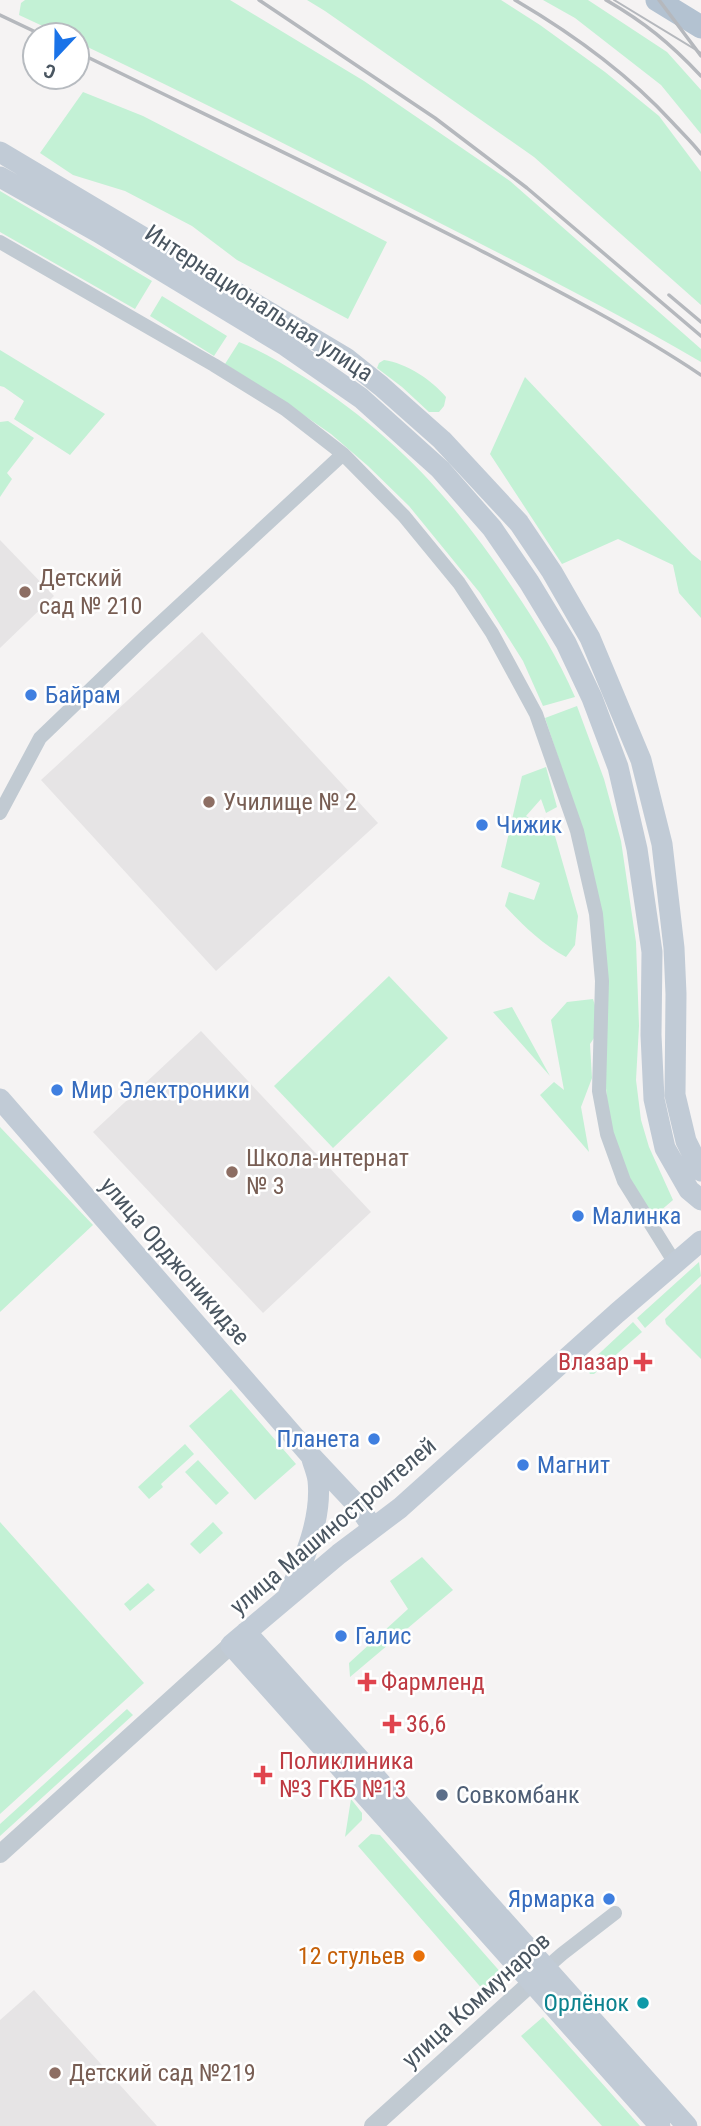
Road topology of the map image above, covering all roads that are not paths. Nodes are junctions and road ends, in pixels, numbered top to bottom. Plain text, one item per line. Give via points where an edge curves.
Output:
1 (657, 0) edge
2 (701, 27) edge
3 (0, 152) edge
4 (0, 177) edge
5 (0, 242) edge
6 (343, 454) junction
7 (0, 813) edge
8 (0, 1099) edge
9 (701, 1171) edge
10 (701, 1200) edge
11 (701, 1241) edge
12 (675, 1263) junction
13 (312, 1457) junction
14 (373, 1528) junction
15 (288, 1595) junction
16 (239, 1638) junction
17 (0, 1854) edge
18 (615, 1913) dead end
19 (539, 1975) junction
20 (373, 2126) edge
21 (660, 2126) edge
22 (687, 2126) edge

1 - 2 main road
3 - 9 main road, Интернациональная улица via 346,358 442,440 519,523 590,638 640,760 659,832 674,948 675,1095 686,1141
4 - 10 main road, Интернациональная улица via 274,339 361,398 440,469 492,528 566,643 618,767 637,849 652,952 654,1099 665,1148 689,1190
5 - 6 street via 214,365 285,409
6 - 7 street via 40,738
6 - 12 street via 404,516 459,583 541,724 578,831 596,914 602,981 599,1091 607,1134 624,1181
8 - 13 main road, улица Орджоникидзе
11 - 12 main road, улица Машиностроителей
12 - 14 main road, улица Машиностроителей
13 - 14 main road, улица Орджоникидзе
13 - 15 main road via 318,1481 315,1524
14 - 15 main road, улица Машиностроителей
15 - 16 main road, улица Машиностроителей
16 - 17 street, улица Машиностроителей
16 - 19 main road
18 - 19 street, улица Коммунаров
19 - 20 street, улица Коммунаров
19 - 21 main road
19 - 22 main road

